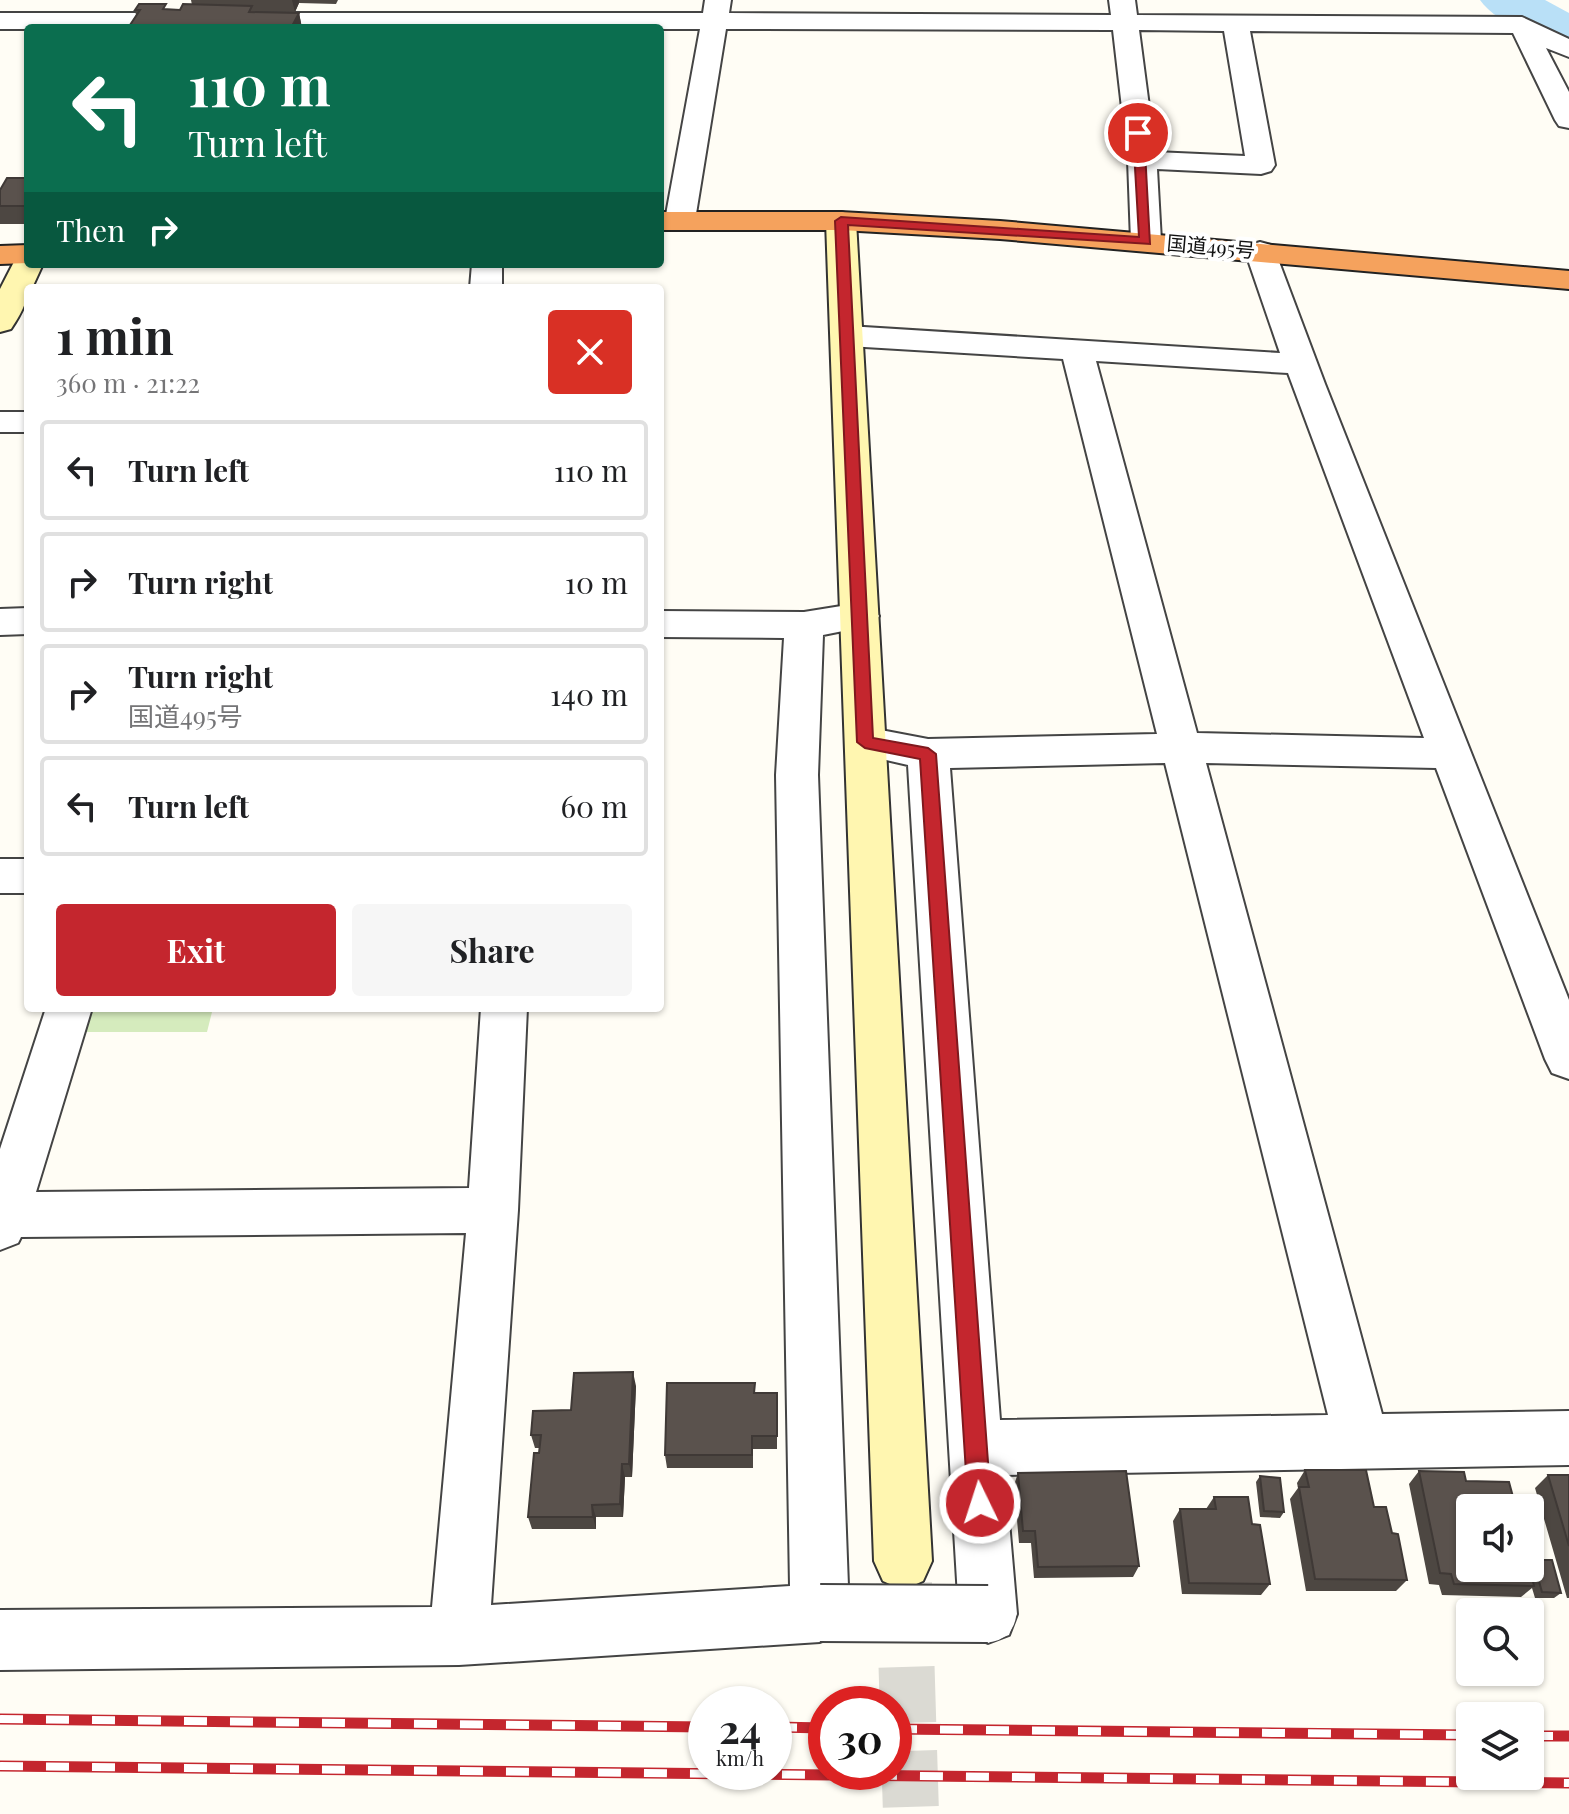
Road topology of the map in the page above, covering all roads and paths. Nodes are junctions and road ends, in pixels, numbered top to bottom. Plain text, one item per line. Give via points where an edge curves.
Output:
1 (716, 10) edge
2 (912, 10) edge
3 (1045, 12) edge
4 (1123, 12) edge
5 (352, 17) edge
6 (0, 21) edge
7 (1236, 23) junction
8 (1522, 25) junction
9 (1567, 46) edge
10 (1569, 120) edge
11 (1142, 160) junction
12 (670, 221) edge
13 (841, 221) junction
14 (1146, 241) junction
15 (1260, 251) junction
16 (24, 254) edge
17 (0, 255) edge
18 (26, 268) edge
19 (1569, 280) edge
20 (0, 322) edge
21 (848, 336) junction
22 (1077, 350) junction
23 (1301, 364) junction
24 (0, 422) edge
25 (24, 422) edge
26 (860, 616) junction
27 (24, 621) edge
28 (0, 622) edge
29 (664, 624) edge
30 (804, 625) junction
31 (865, 742) junction
32 (1180, 748) junction
33 (1450, 753) junction
34 (928, 754) junction
35 (0, 876) edge
36 (24, 876) edge
37 (68, 1012) edge
38 (504, 1012) edge
39 (1569, 1059) edge
40 (493, 1210) junction
41 (1, 1219) edge
42 (1569, 1438) edge
43 (1362, 1440) junction
44 (975, 1448) junction
45 (903, 1561) tunnel mouth
46 (820, 1613) junction
47 (459, 1636) junction
48 (0, 1640) edge

1 - 2 street
1 - 5 street
1 - 12 street
2 - 3 street
3 - 4 street
4 - 7 street
4 - 11 street
5 - 6 street
7 - 8 street
7 - 11 street via 1261,165
8 - 9 street
8 - 10 street
11 - 14 street
12 - 13 highway, 国道495号
13 - 14 highway, 国道495号
13 - 21 street
14 - 15 highway, 国道495号
15 - 19 highway, 国道495号
15 - 23 street
16 - 17 highway
18 - 20 street
21 - 22 street
21 - 26 street
22 - 23 street
22 - 32 street
23 - 33 street
24 - 25 street
26 - 30 street
26 - 31 street
27 - 28 street
29 - 30 street
30 - 46 street via 797,775
31 - 34 street
31 - 45 street
32 - 33 street
32 - 34 street
32 - 43 street
33 - 39 street
34 - 44 street
35 - 36 street
37 - 41 street
38 - 40 street
40 - 41 street
40 - 47 street
42 - 43 street
43 - 44 street
44 - 46 street, bridge via 988,1614
46 - 47 street
47 - 48 street

